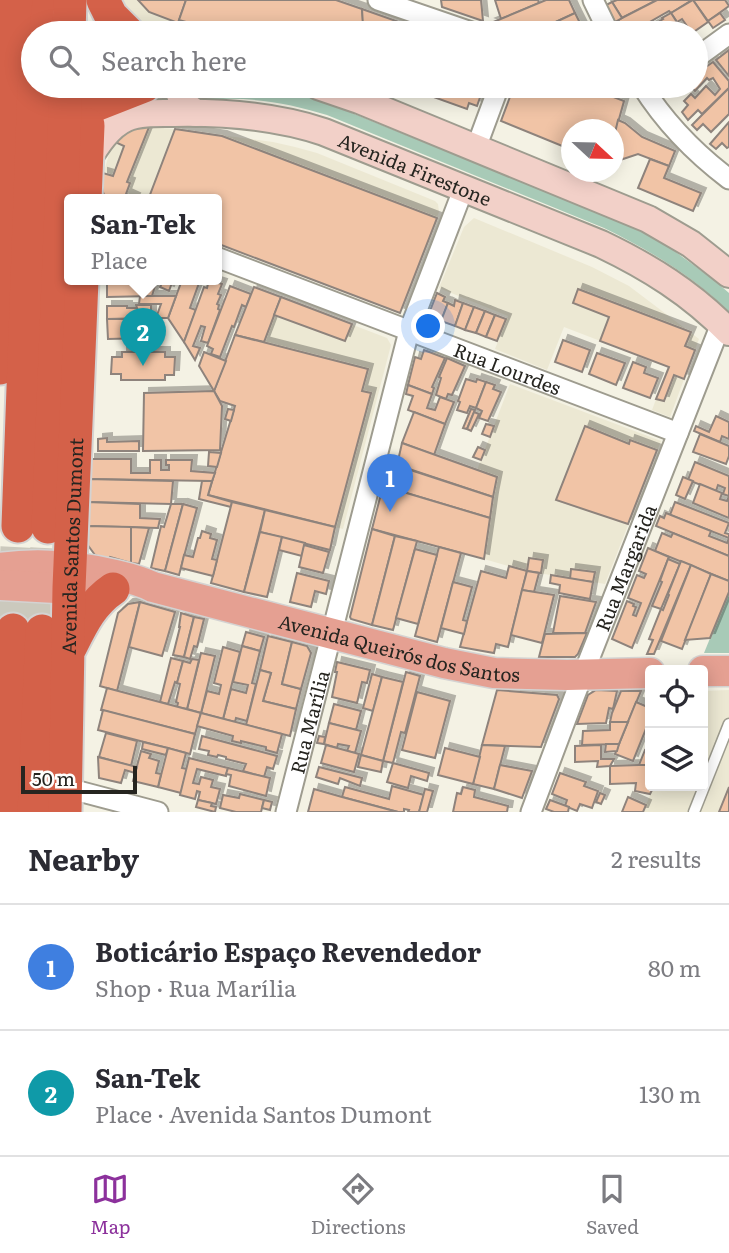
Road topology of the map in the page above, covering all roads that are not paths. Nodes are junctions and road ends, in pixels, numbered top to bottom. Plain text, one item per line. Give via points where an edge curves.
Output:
1 (16, 0) edge
2 (38, 0) edge
3 (70, 0) edge
4 (92, 0) edge
5 (103, 0) edge
6 (378, 0) edge
7 (593, 0) edge
8 (29, 21) edge
9 (69, 21) edge
10 (91, 21) edge
11 (116, 21) edge
12 (439, 21) edge
13 (604, 21) edge
14 (729, 34) edge
15 (20, 42) edge
16 (708, 49) edge
17 (32, 98) edge
18 (180, 98) edge
19 (353, 98) edge
20 (495, 98) edge
21 (651, 98) edge
22 (77, 99) edge
23 (196, 113) junction
24 (0, 118) edge
25 (476, 148) junction
26 (21, 153) junction
27 (86, 162) junction
28 (729, 178) edge
29 (463, 190) junction
30 (68, 194) edge
31 (85, 194) edge
32 (3, 204) edge
33 (64, 230) edge
34 (222, 259) edge
35 (729, 274) edge
36 (81, 285) edge
37 (725, 328) edge
38 (409, 331) junction
39 (0, 368) edge
40 (678, 433) junction
41 (35, 521) edge
42 (0, 568) edge
43 (70, 577) junction
44 (0, 585) edge
45 (153, 587) junction
46 (113, 589) junction
47 (18, 631) edge
48 (332, 634) junction
49 (68, 652) junction
50 (708, 671) edge
51 (729, 671) edge
52 (645, 673) edge
53 (583, 675) junction
54 (729, 724) edge
55 (66, 800) edge
56 (5, 812) edge
57 (34, 812) edge
58 (158, 812) edge
59 (286, 812) edge
60 (531, 812) edge
61 (694, 812) edge

1 - 15 highway, Avenida Santos Dumont
2 - 8 highway, Avenida Santos Dumont
3 - 9 highway
4 - 10 highway
5 - 11 highway
6 - 12 street
7 - 13 street
14 - 16 street
15 - 26 highway, Avenida Santos Dumont
17 - 26 highway, Avenida Santos Dumont
18 - 23 main road
19 - 25 main road
20 - 25 street
21 - 28 street via 684,139
22 - 26 highway
22 - 27 highway
22 - 30 highway, Avenida Santos Dumont
23 - 27 main road, Avenida Firestone via 127,117 112,127
23 - 29 main road, Avenida Firestone via 299,124
24 - 26 main road
25 - 35 main road via 648,219
26 - 32 highway, Avenida Santos Dumont
26 - 41 highway, Avenida Santos Dumont
27 - 31 highway
29 - 37 main road, Avenida Firestone via 628,257 691,296
29 - 38 street, Rua Marília
32 - 39 highway, Avenida Santos Dumont
33 - 41 highway, Avenida Santos Dumont
34 - 38 street, Rua Lourdes
36 - 41 highway, Avenida Santos Dumont
37 - 40 street, Rua Margarida
38 - 40 street, Rua Lourdes
38 - 48 street, Rua Marília
40 - 53 street, Rua Margarida
41 - 43 highway, Avenida Santos Dumont
42 - 43 main road, Avenida Queirós dos Santos via 36,564
43 - 44 main road, Avenida Queirós dos Santos
43 - 45 main road, Avenida Queirós dos Santos via 91,569
43 - 46 main road, Avenida Queirós dos Santos
43 - 49 highway, Avenida Santos Dumont
45 - 46 main road, Avenida Queirós dos Santos
45 - 48 main road, Avenida Queirós dos Santos
46 - 49 highway via 94,604
47 - 49 highway via 7,626 26,622 47,627
47 - 56 highway
47 - 57 highway, Avenida Santos Dumont
48 - 53 main road, Avenida Queirós dos Santos via 494,673
48 - 59 street, Rua Marília
49 - 55 highway, Avenida Santos Dumont
50 - 51 main road
52 - 53 main road, Avenida Queirós dos Santos
53 - 60 street, Rua Margarida
54 - 61 lane
55 - 58 street

